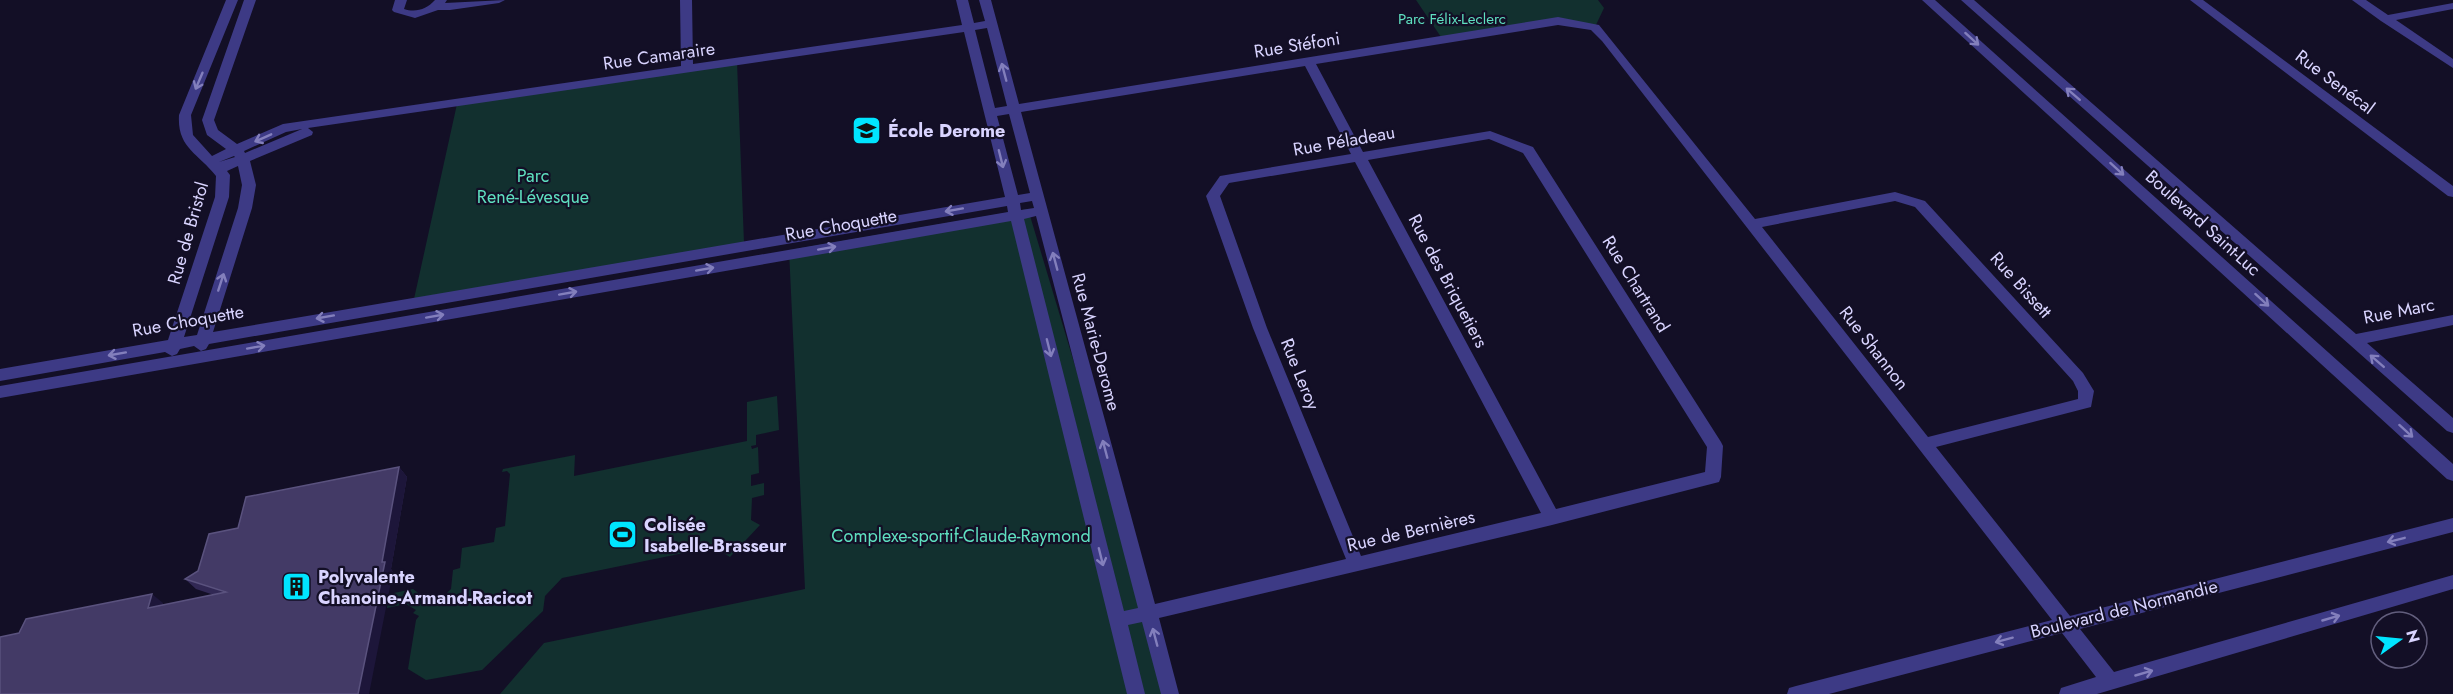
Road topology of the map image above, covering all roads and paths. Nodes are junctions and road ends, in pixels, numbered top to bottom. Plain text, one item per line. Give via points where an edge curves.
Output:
1 (232, 0) edge
2 (250, 0) edge
3 (401, 0) edge
4 (500, 0) edge
5 (686, 0) edge
6 (962, 0) edge
7 (985, 0) edge
8 (1928, 0) edge
9 (1967, 0) edge
10 (2196, 0) edge
11 (2358, 0) edge
12 (439, 3) edge
13 (2453, 6) edge
14 (2385, 19) junction
15 (241, 24) junction
16 (991, 24) junction
17 (222, 27) junction
18 (969, 27) junction
19 (1606, 38) joint
20 (1309, 62) junction
21 (2453, 64) edge
22 (687, 70) junction
23 (1014, 109) junction
24 (990, 113) junction
25 (1490, 135) joint
26 (239, 155) junction
27 (1360, 157) junction
28 (215, 165) junction
29 (2453, 193) edge
30 (1213, 196) joint
31 (1039, 203) junction
32 (1014, 207) junction
33 (1752, 224) junction
34 (648, 263) junction
35 (647, 279) junction
36 (382, 307) junction
37 (2453, 320) edge
38 (377, 326) junction
39 (202, 338) junction
40 (2352, 340) junction
41 (175, 344) junction
42 (198, 357) junction
43 (168, 362) junction
44 (0, 375) edge
45 (0, 392) edge
46 (2453, 427) edge
47 (1924, 444) junction
48 (2453, 474) edge
49 (1713, 477) joint
50 (1552, 518) junction
51 (2453, 525) edge
52 (1356, 564) junction
53 (2453, 582) edge
54 (1149, 613) junction
55 (1117, 620) junction
56 (2065, 624) junction
57 (2111, 682) junction
58 (1136, 694) edge
59 (1170, 694) edge
60 (1796, 694) edge
61 (2067, 694) edge

1 - 17 street, Rue de Bristol
2 - 15 street
3 - 12 street via 398,10 405,14 418,14
4 - 12 street via 450,7
5 - 22 street
6 - 18 street
7 - 16 street, Rue Marie-Derome
8 -> 48 street, Boulevard Saint-Luc
40 -> 9 street, Boulevard Saint-Luc
10 - 29 street, Rue Senécal
11 - 14 street
13 - 14 street
14 - 21 street
15 - 17 street
15 - 26 street via 208,120 212,132
16 - 18 street, Rue Camaraire
23 -> 16 street, Rue Marie-Derome
17 -> 28 street, Rue de Bristol via 185,115 183,129 187,141
18 - 22 street, Rue Camaraire
18 - 24 street
19 - 20 street, Rue Stéfoni via 1595,27 1558,21
19 - 33 street, Rue Shannon
20 - 23 street, Rue Stéfoni
20 - 27 street, Rue des Briquetiers
22 - 26 street, Rue Camaraire via 333,123
23 - 24 street, Rue Stéfoni
23 - 31 street, Rue Marie-Derome
24 -> 32 street
25 - 27 street, Rue Péladeau
25 - 49 street, Rue Chartrand via 1528,150 1534,159 1715,446
26 - 28 street, Rue Camaraire
39 -> 26 street via 245,208 249,185
27 - 30 street, Rue Péladeau via 1226,179
27 - 50 street, Rue des Briquetiers
28 - 41 street, Rue de Bristol via 223,175 222,197
30 - 52 street, Rue Leroy via 1260,328
31 - 32 street, Rue Choquette
54 -> 31 street, Rue Marie-Derome
32 -> 34 street, Rue Choquette
35 -> 32 street, Rue Choquette
32 -> 55 street
33 - 47 street, Rue Shannon
33 - 47 street, Rue Bissett via 1895,196 1920,204 2078,377 2086,392 2085,403
34 - 35 street
34 - 36 street, Rue Choquette
38 -> 35 street, Rue Choquette
36 - 38 street
36 -> 39 street, Rue Choquette
37 - 40 street, Rue Marc
42 -> 38 street, Rue Choquette
39 - 41 street, Rue Choquette
39 - 42 street
46 -> 40 street, Boulevard Saint-Luc
41 - 43 street, Rue de Bristol
41 -> 44 street, Rue Choquette
42 - 43 street, Rue Choquette
43 - 45 street, Rue Choquette
47 - 56 street, Rue Shannon
49 - 50 street, Rue de Bernières
50 - 52 street, Rue de Bernières
51 -> 56 street, Boulevard de Normandie
52 - 54 street, Rue de Bernières
57 -> 53 street
54 - 55 street, Rue de Bernières
59 -> 54 street, Rue Marie-Derome
55 - 58 street
56 - 57 street, Rue Shannon
56 -> 60 street, Boulevard de Normandie
57 - 61 street

